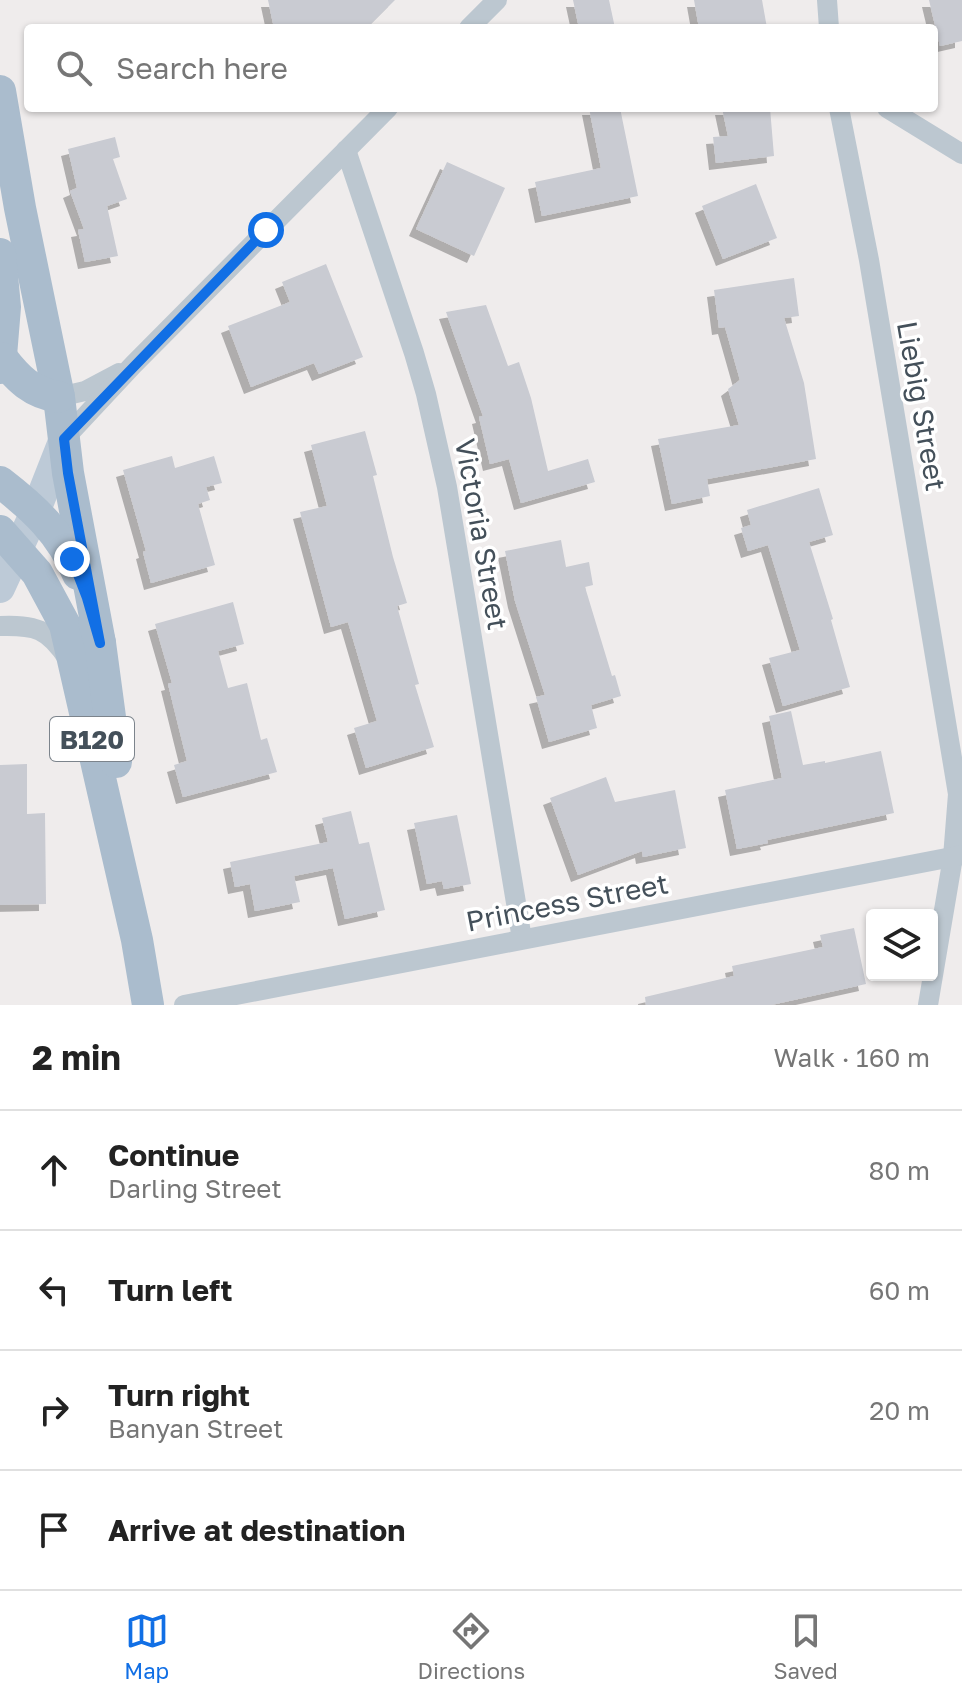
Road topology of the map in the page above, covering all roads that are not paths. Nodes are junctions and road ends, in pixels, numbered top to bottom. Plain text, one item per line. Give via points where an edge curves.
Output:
1 (497, 0) edge
2 (827, 0) edge
3 (473, 24) edge
4 (829, 24) edge
5 (0, 91) edge
6 (384, 112) edge
7 (840, 112) edge
8 (894, 112) edge
9 (346, 150) junction
10 (962, 154) edge
11 (10, 209) edge
12 (0, 254) edge
13 (1, 363) edge
14 (133, 365) junction
15 (59, 397) junction
16 (64, 439) junction
17 (0, 482) edge
18 (36, 510) junction
19 (9, 540) edge
20 (0, 588) edge
21 (0, 626) edge
22 (100, 643) junction
23 (77, 672) junction
24 (958, 856) edge
25 (522, 939) junction
26 (137, 940) junction
27 (148, 1005) edge
28 (184, 1005) edge
29 (928, 1005) edge

1 - 3 street
2 - 4 street
5 - 11 main road, B120
6 - 9 street
7 - 24 street, Liebig Street via 952,750
8 - 10 street
9 - 14 street
9 - 25 street, Victoria Street via 402,313 436,435
11 - 15 main road, B120
12 - 13 main road via 5,297
13 - 15 main road via 33,390
14 - 15 street via 99,385
14 - 16 street
15 - 16 main road, B120
16 - 18 street, B120
16 - 22 main road, B120
17 - 18 main road, B120
18 - 19 street, B120
18 - 22 main road, B120 via 72,559
19 - 20 street
19 - 23 main road, B120 via 58,608
21 - 23 street via 29,626 46,633
22 - 26 main road, B120
23 - 26 main road, B120
24 - 25 street, Princess Street
24 - 29 street, Liebig Street
25 - 28 street, Princess Street
26 - 27 main road, B120

